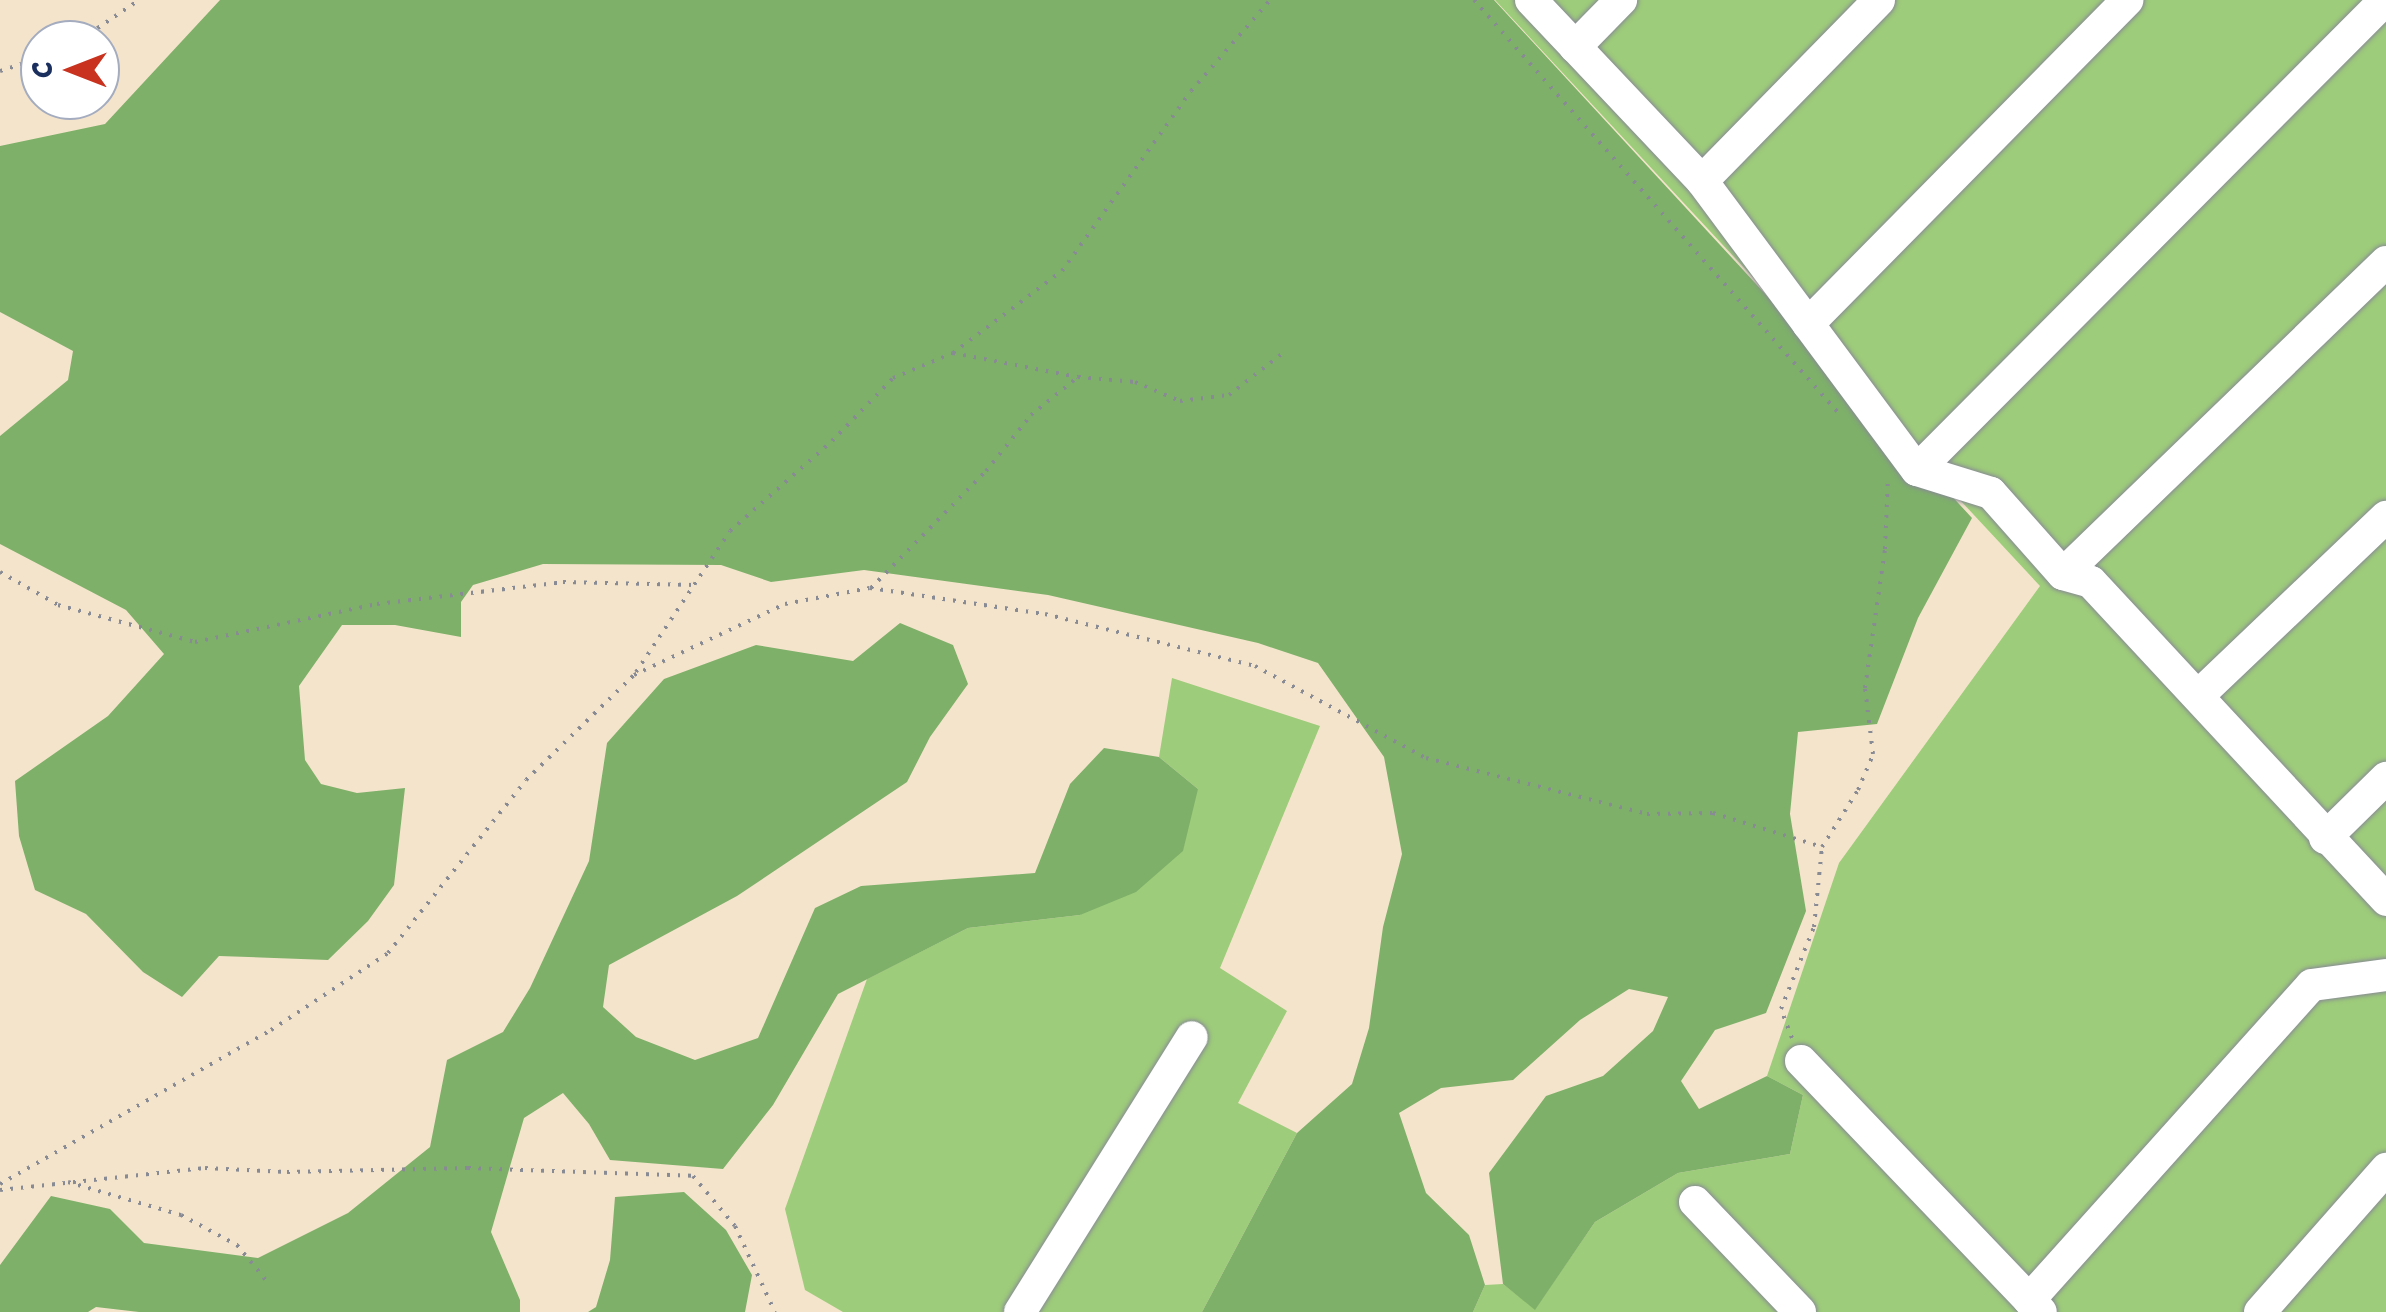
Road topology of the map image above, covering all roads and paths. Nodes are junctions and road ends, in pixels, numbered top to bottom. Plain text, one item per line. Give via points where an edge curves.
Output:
1 (139, 0) edge
2 (1270, 0) edge
3 (1474, 0) edge
4 (1532, 0) edge
5 (1621, 0) edge
6 (1878, 0) edge
7 (2128, 0) edge
8 (2385, 0) edge
9 (110, 20) edge
10 (1574, 47) junction
11 (1702, 181) junction
12 (2386, 262) edge
13 (1808, 324) junction
14 (953, 353) junction
15 (1283, 353) dead end
16 (1078, 377) junction
17 (1846, 421) dead end
18 (1903, 466) junction
19 (2386, 517) edge
20 (0, 572) edge
21 (2063, 574) junction
22 (695, 585) junction
23 (870, 588) junction
24 (634, 675) junction
25 (2198, 696) junction
26 (2386, 778) edge
27 (2325, 838) junction
28 (1822, 847) junction
29 (2386, 900) edge
30 (2386, 975) edge
31 (1192, 1036) dead end
32 (1801, 1061) joint
33 (2386, 1169) edge
34 (64, 1180) junction
35 (0, 1187) edge
36 (1696, 1202) dead end
37 (269, 1284) dead end
38 (2035, 1306) edge
39 (776, 1312) edge
40 (1020, 1312) edge
41 (1800, 1312) edge
42 (2260, 1312) edge

1 - 9 path
2 - 14 path via 1191,91 1062,270
3 - 17 path
4 - 10 lane
5 - 10 lane
6 - 11 lane
7 - 13 lane
8 - 18 lane
10 - 11 lane
11 - 13 lane
12 - 21 lane
13 - 18 lane
14 - 16 path
14 - 22 path via 893,378 730,531
15 - 16 path via 1229,395 1180,401 1135,382
16 - 23 path via 1031,415 986,471
18 - 21 lane via 1991,494
18 - 28 path via 1865,688 1873,754
19 - 25 lane
20 - 22 path via 58,605 195,642 377,604 563,582
21 - 25 lane via 2091,582
22 - 24 path
23 - 24 path via 786,604
23 - 28 path via 1045,614 1255,666 1426,758 1647,814 1713,812
24 - 35 path via 526,780 388,953 271,1030
25 - 27 lane
26 - 27 lane
27 - 29 lane
28 - 32 path via 1814,927 1781,1009
30 - 38 lane via 2312,985
31 - 40 lane
32 - 38 lane
33 - 42 lane
34 - 35 path
34 - 37 path via 181,1215 237,1245
34 - 39 path via 205,1168 692,1176 735,1226
36 - 41 lane

